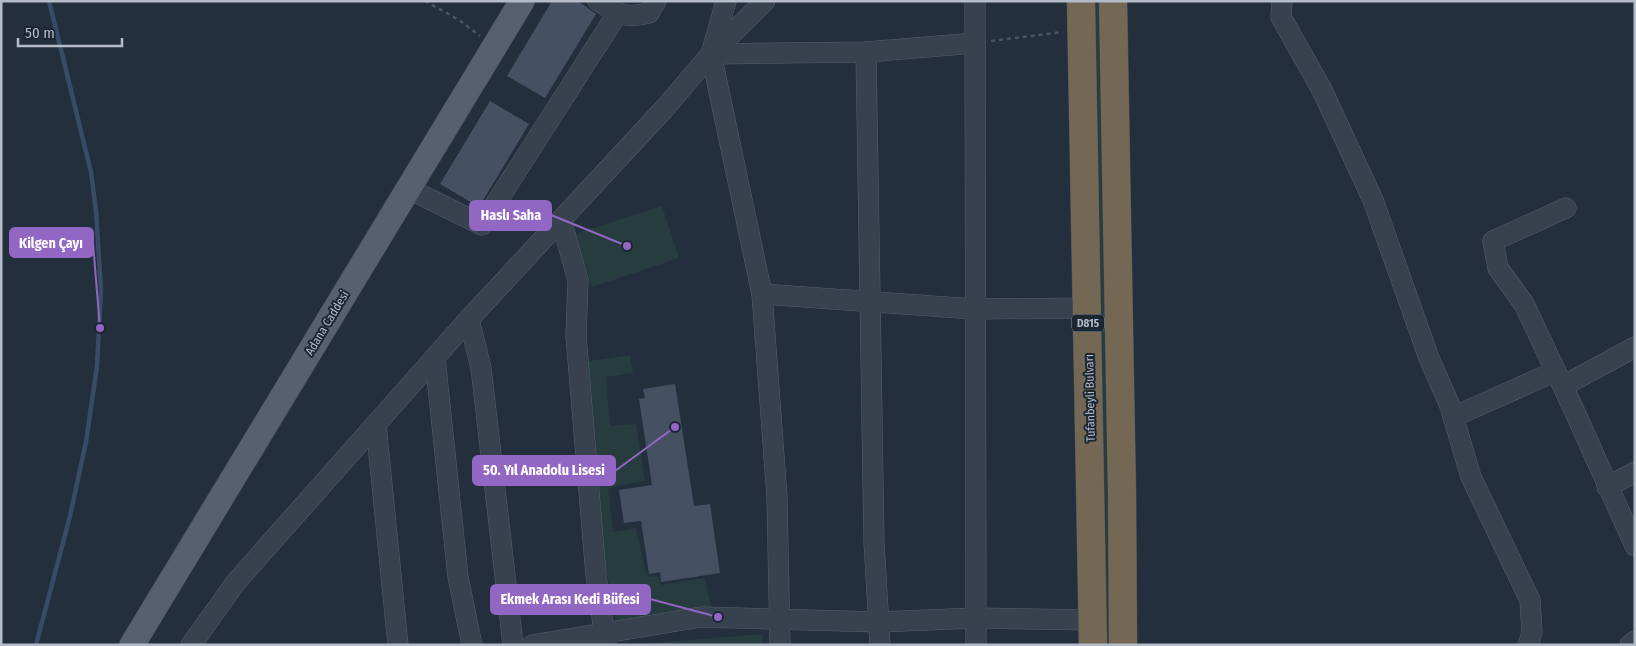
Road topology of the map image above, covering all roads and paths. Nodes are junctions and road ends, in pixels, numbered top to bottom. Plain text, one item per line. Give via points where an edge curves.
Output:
1 (425, 1) edge
2 (503, 1) edge
3 (522, 1) edge
4 (598, 1) edge
5 (656, 1) edge
6 (726, 1) edge
7 (765, 1) edge
8 (975, 1) edge
9 (1081, 1) edge
10 (1113, 1) edge
11 (1282, 1) edge
12 (618, 14) junction
13 (1082, 30) junction
14 (481, 37) junction
15 (975, 42) junction
16 (866, 52) junction
17 (711, 54) junction
18 (409, 188) junction
19 (1566, 208) dead end
20 (561, 220) junction
21 (762, 294) junction
22 (870, 303) junction
23 (1088, 308) junction
24 (974, 309) junction
25 (469, 319) junction
26 (1635, 347) edge
27 (435, 358) junction
28 (1559, 378) junction
29 (1453, 417) junction
30 (376, 424) junction
31 (1635, 472) edge
32 (1607, 487) junction
33 (1635, 546) edge
34 (976, 618) junction
35 (779, 619) junction
36 (879, 622) junction
37 (1093, 632) edge
38 (605, 639) edge
39 (1635, 642) edge
40 (193, 644) edge
41 (118, 645) edge
42 (132, 645) edge
43 (398, 645) edge
44 (472, 645) edge
45 (513, 645) edge
46 (532, 645) edge
47 (780, 645) edge
48 (880, 645) edge
49 (976, 645) edge
50 (1123, 645) edge
51 (1528, 645) edge
52 (1630, 645) edge

1 - 14 path
2 - 14 main road
3 - 18 main road, Adana Caddesi
4 - 12 street
5 - 12 street via 648,13 632,18
6 - 17 street
7 - 17 street
8 - 15 street
9 - 13 highway, Tufanbeyli Bulvarı / D815
10 - 50 highway, D815
11 - 29 street via 1281,17 1322,90 1374,200
12 - 18 street via 482,225
13 - 15 path
13 - 23 highway, Tufanbeyli Bulvarı / D815
14 - 41 main road
15 - 16 street
15 - 24 street
16 - 17 street
16 - 22 street
17 - 20 street
17 - 21 street
18 - 42 main road, Adana Caddesi
19 - 28 street via 1493,241 1498,268 1524,304
20 - 25 street
20 - 38 street via 578,280 576,336 596,575
21 - 22 street
21 - 35 street via 777,496
22 - 24 street
22 - 36 street via 874,542
23 - 24 street
23 - 37 highway, Tufanbeyli Bulvarı / D815
24 - 34 street
25 - 27 street
25 - 45 street via 481,368
26 - 28 street
27 - 30 street
27 - 44 street via 458,577
28 - 29 street
28 - 32 street
29 - 51 street via 1471,476 1530,600 1532,633
30 - 40 street via 236,582
30 - 43 street
31 - 32 street
32 - 33 street
34 - 36 street
34 - 37 street
34 - 49 street
35 - 36 street
35 - 38 street via 701,617
35 - 47 street
36 - 48 street
38 - 46 street
39 - 52 street

